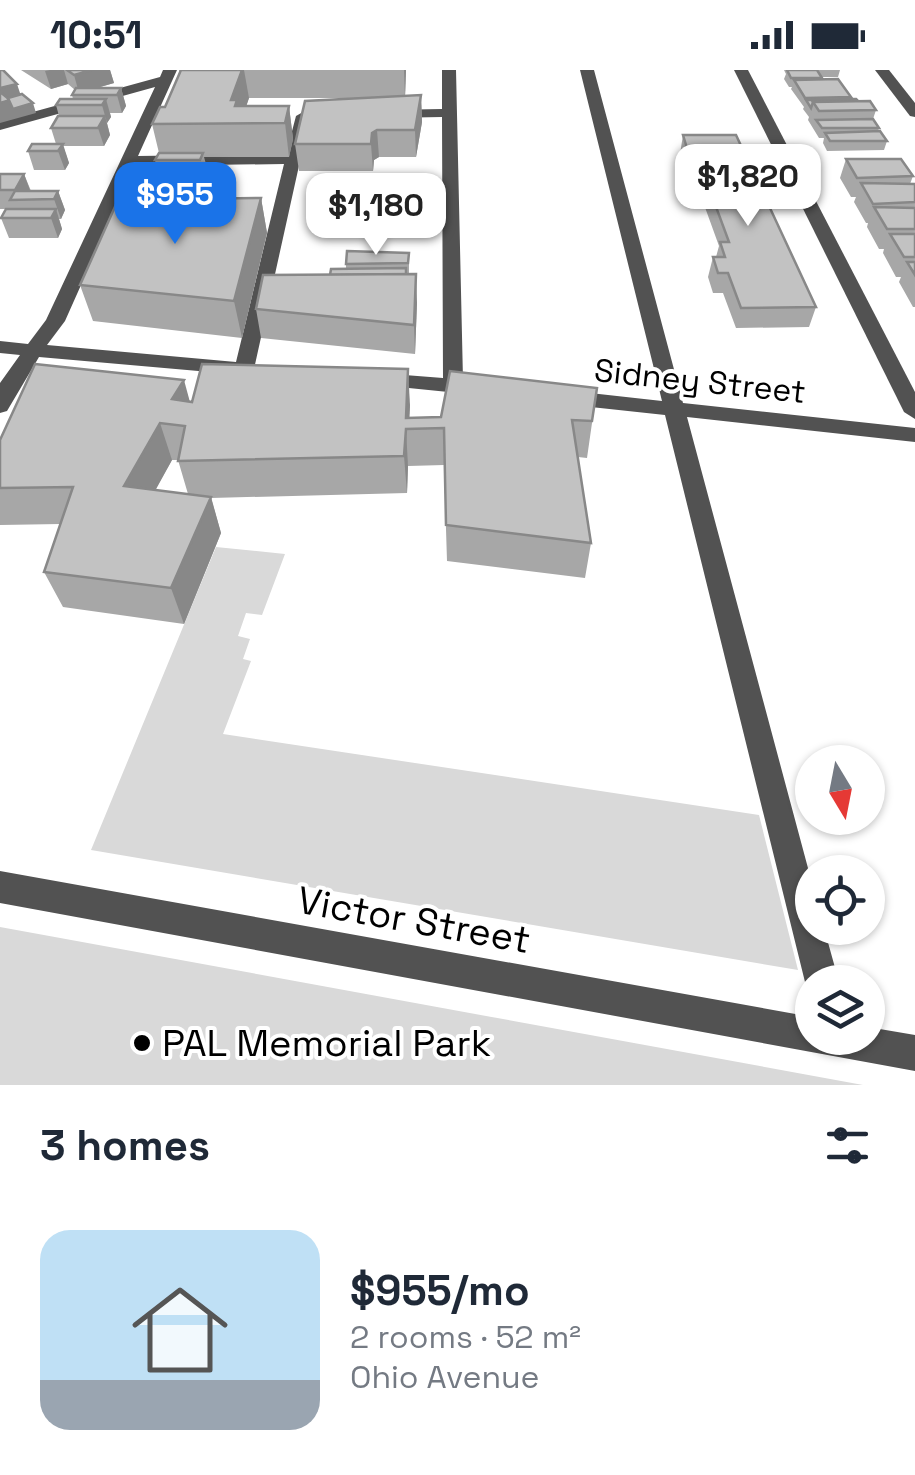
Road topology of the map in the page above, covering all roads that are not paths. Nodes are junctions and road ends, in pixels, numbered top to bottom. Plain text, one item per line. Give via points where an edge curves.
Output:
1 (449, 70) edge
2 (587, 70) edge
3 (741, 70) edge
4 (882, 70) edge
5 (167, 75) edge
6 (321, 114) edge
7 (374, 114) edge
8 (449, 114) junction
9 (915, 114) edge
10 (0, 126) edge
11 (293, 159) junction
12 (126, 160) junction
13 (0, 347) edge
14 (34, 351) junction
15 (358, 378) edge
16 (453, 385) junction
17 (491, 389) edge
18 (548, 395) edge
19 (0, 406) edge
20 (675, 409) junction
21 (915, 412) edge
22 (915, 435) edge
23 (0, 887) edge
24 (818, 965) edge
25 (795, 1031) edge
26 (885, 1047) edge
27 (915, 1053) edge

1 - 8 street
2 - 20 street
3 - 21 street
4 - 9 street
5 - 10 street
5 - 12 street
6 - 11 street via 303,114
7 - 8 street
8 - 16 street
11 - 12 street
11 - 14 street via 253,370
12 - 14 street via 55,321
13 - 14 street
14 - 19 street
15 - 16 street
16 - 17 street
18 - 20 street, Sidney Street
20 - 22 street, Sidney Street
20 - 24 street
23 - 25 street, Victor Street
26 - 27 street, Victor Street

